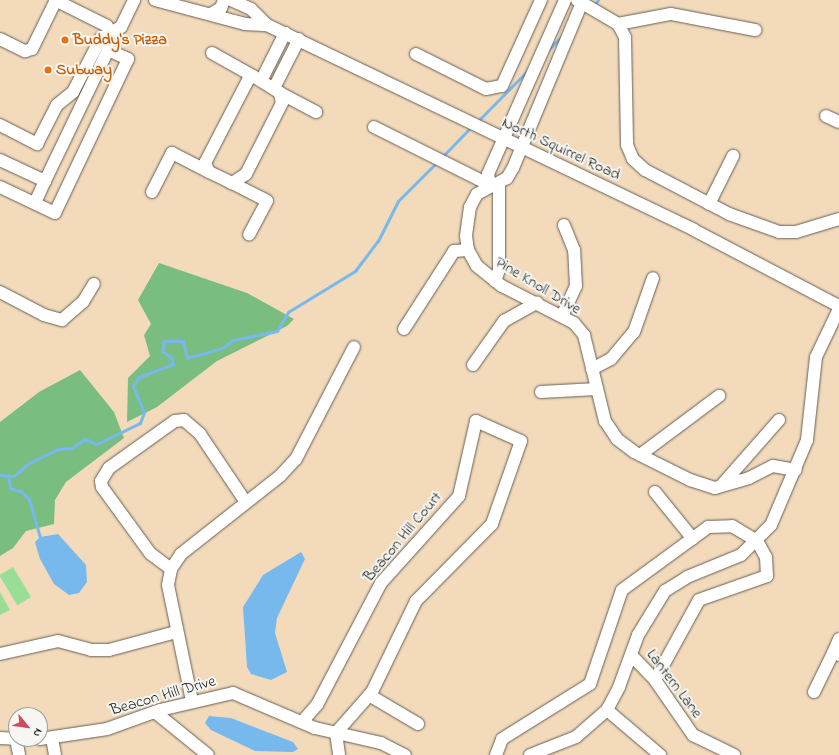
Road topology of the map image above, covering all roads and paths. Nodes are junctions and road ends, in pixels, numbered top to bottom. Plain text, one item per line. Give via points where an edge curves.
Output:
1 (56, 0) edge
2 (134, 0) edge
3 (155, 0) edge
4 (224, 0) edge
5 (231, 0) edge
6 (540, 0) edge
7 (565, 0) edge
8 (580, 1) edge
9 (211, 14) junction
10 (618, 24) junction
11 (267, 25) junction
12 (755, 30) dead end
13 (110, 33) junction
14 (286, 33) junction
15 (0, 38) edge
16 (299, 39) junction
17 (212, 53) dead end
18 (416, 54) dead end
19 (257, 79) junction
20 (277, 90) junction
21 (316, 112) dead end
22 (826, 116) dead end
23 (839, 122) edge
24 (0, 125) edge
25 (374, 127) dead end
26 (504, 140) junction
27 (522, 149) junction
28 (733, 156) dead end
29 (0, 160) edge
30 (209, 172) junction
31 (45, 181) junction
32 (232, 183) junction
33 (495, 184) junction
34 (0, 187) edge
35 (152, 192) dead end
36 (35, 203) junction
37 (709, 204) junction
38 (839, 219) edge
39 (564, 225) dead end
40 (249, 235) dead end
41 (468, 250) junction
42 (653, 278) dead end
43 (495, 281) junction
44 (94, 284) dead end
45 (0, 292) edge
46 (538, 303) junction
47 (839, 306) edge
48 (839, 309) edge
49 (562, 316) junction
50 (404, 329) dead end
51 (354, 346) dead end
52 (473, 365) dead end
53 (592, 369) junction
54 (596, 389) junction
55 (541, 392) dead end
56 (719, 396) dead end
57 (779, 420) dead end
58 (640, 455) junction
59 (796, 470) junction
60 (720, 487) junction
61 (655, 492) dead end
62 (246, 501) junction
63 (693, 538) junction
64 (757, 541) junction
65 (171, 569) junction
66 (176, 632) junction
67 (839, 639) edge
68 (0, 654) edge
69 (836, 654) edge
70 (631, 655) junction
71 (655, 680) junction
72 (814, 692) dead end
73 (369, 695) junction
74 (192, 700) junction
75 (607, 710) junction
76 (155, 712) junction
77 (302, 722) junction
78 (418, 724) dead end
79 (336, 732) junction
80 (48, 738) edge
81 (48, 742) edge
82 (55, 755) edge
83 (208, 755) edge
84 (339, 755) edge
85 (405, 755) edge
86 (496, 755) edge
87 (530, 755) edge
88 (660, 755) edge
89 (734, 755) edge

1 - 13 street via 107,26
1 - 15 street via 32,49 25,51
2 - 13 street via 121,27
3 - 9 street, North Squirrel Road
4 - 9 street via 221,8
5 - 11 street, North Squirrel Road via 252,9
6 - 18 street via 502,86 486,89
7 - 26 street
8 - 10 street
8 - 27 street, Pine Knoll Drive
9 - 11 street, North Squirrel Road via 244,24
10 - 12 street via 653,15 701,18
10 - 37 street via 627,51 624,118 627,145 633,159 645,170
11 - 14 street, North Squirrel Road
13 - 24 street via 101,38 73,92 57,105 37,144
14 - 16 street, North Squirrel Road
14 - 19 street
16 - 20 street
16 - 26 street, North Squirrel Road
17 - 19 street
19 - 20 street
19 - 30 street via 248,80 205,163
20 - 21 street
20 - 32 street via 282,104 246,174
22 - 23 street
25 - 33 street
26 - 27 street, North Squirrel Road
26 - 33 street via 488,174
27 - 33 street, Pine Knoll Drive via 510,173
27 - 47 street, North Squirrel Road via 700,234
28 - 37 street
29 - 31 street
30 - 32 street
30 - 35 street via 172,153
31 - 36 street
31 - 36 street via 108,50 128,59 55,213
32 - 40 street via 267,201
33 - 41 street, Pine Knoll Drive via 477,194 470,207 466,236
33 - 43 street via 499,270
34 - 36 street
37 - 38 street via 779,232 796,232
39 - 49 street via 574,250 576,286
41 - 43 street, Pine Knoll Drive via 477,266
41 - 50 street via 454,251
42 - 53 street via 634,332 611,359
43 - 46 street, Pine Knoll Drive
44 - 45 street via 83,302 62,320 44,316
46 - 49 street, Pine Knoll Drive
46 - 52 street via 504,321
48 - 59 street via 816,357 807,440
49 - 53 street, Pine Knoll Drive via 584,336
51 - 62 street via 296,458
53 - 54 street, Pine Knoll Drive
54 - 55 street
54 - 58 street, Pine Knoll Drive via 605,421 617,439
56 - 58 street
57 - 60 street
58 - 60 street, Pine Knoll Drive via 690,480
59 - 60 street via 773,466
59 - 64 street, Lantern Lane via 772,525
61 - 63 street
62 - 65 street via 181,554
62 - 65 street via 200,434 184,420 175,421 109,468 101,480 102,487 150,553
63 - 64 street via 708,527 732,526
63 - 86 street via 622,590 590,684 502,739
64 - 70 street, Lantern Lane via 741,555 686,577 665,591 652,607
64 - 71 street via 766,557 767,576 700,600
65 - 66 street via 168,585
66 - 68 street via 109,650 91,650 58,641
66 - 74 street
67 - 69 street
69 - 72 street
70 - 71 street, Lantern Lane
70 - 75 street, Lantern Lane
71 - 89 street, Lantern Lane via 693,736
73 - 77 street, Beacon Hill Court via 416,601 492,524 521,441 476,421 459,496 381,583 317,705
73 - 78 street
73 - 79 street, Beacon Hill Court
74 - 76 street, Beacon Hill Drive
74 - 77 street, Beacon Hill Drive via 233,693
75 - 87 street, Lantern Lane via 576,737
75 - 88 street
76 - 80 street, Beacon Hill Drive via 107,729
76 - 83 street
77 - 79 street, Beacon Hill Drive
79 - 84 street
79 - 85 street, Beacon Hill Drive via 382,743
81 - 82 street

